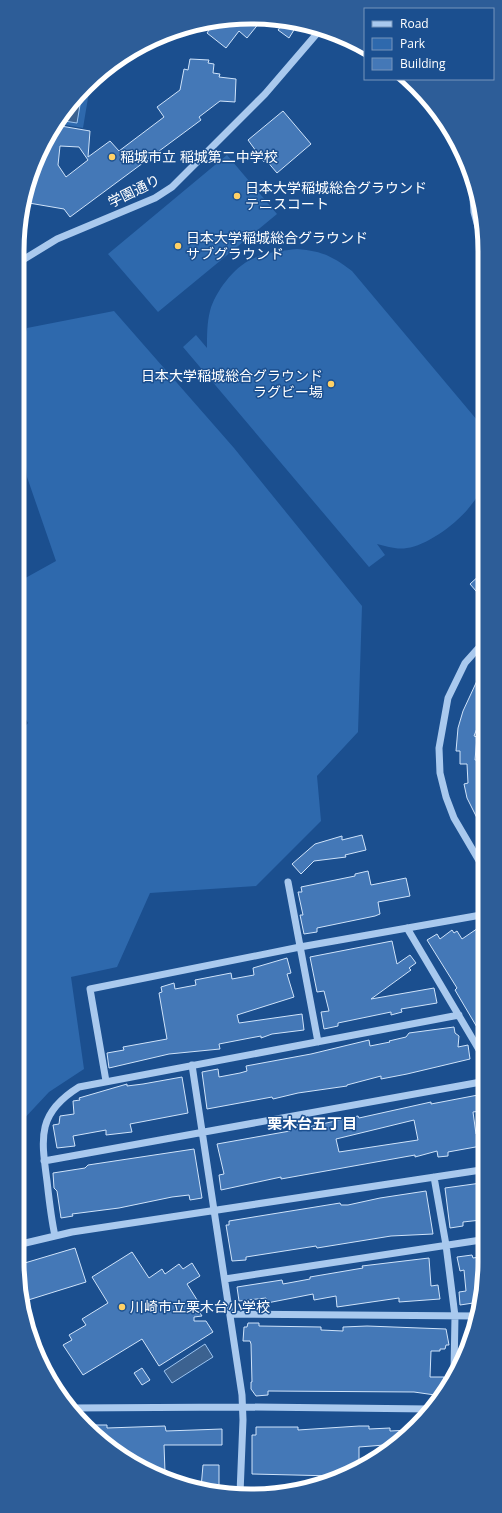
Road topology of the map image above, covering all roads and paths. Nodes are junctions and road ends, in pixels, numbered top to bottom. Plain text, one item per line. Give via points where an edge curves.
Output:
1 (317, 34) edge
2 (473, 205) edge
3 (476, 218) edge
4 (24, 259) edge
5 (478, 648) edge
6 (478, 857) edge
7 (288, 882) dead end
8 (478, 916) edge
9 (407, 928) junction
10 (300, 947) junction
11 (460, 1015) junction
12 (318, 1042) junction
13 (478, 1047) edge
14 (192, 1065) junction
15 (106, 1081) junction
16 (478, 1083) edge
17 (203, 1132) junction
18 (44, 1161) junction
19 (478, 1170) edge
20 (434, 1177) junction
21 (214, 1210) junction
22 (55, 1236) junction
23 (478, 1240) edge
24 (24, 1243) edge
25 (446, 1245) junction
26 (225, 1279) junction
27 (230, 1314) junction
28 (455, 1316) junction
29 (471, 1316) edge
30 (454, 1364) edge
31 (243, 1407) junction
32 (77, 1408) edge
33 (424, 1409) edge
34 (240, 1489) edge

1 - 4 street, 学園通り via 265,94 172,186 155,198 57,239
2 - 3 street
5 - 6 street via 465,663 448,698 439,748 440,773 446,797 454,818
7 - 10 street
8 - 9 street
9 - 10 street
9 - 11 street
10 - 12 street
10 - 15 street via 90,988
11 - 12 street
11 - 13 street
12 - 14 street
14 - 15 street
14 - 17 street
15 - 18 street via 80,1087 63,1097 52,1111 44,1128
16 - 17 street
17 - 18 street
17 - 21 street
18 - 22 street
19 - 20 street
20 - 21 street
20 - 25 street
21 - 22 street
21 - 26 street
22 - 24 street
23 - 25 street
25 - 26 street
25 - 28 street
26 - 27 street
27 - 28 street
27 - 31 street
28 - 29 street
28 - 30 street
31 - 32 street
31 - 33 street
31 - 34 street

